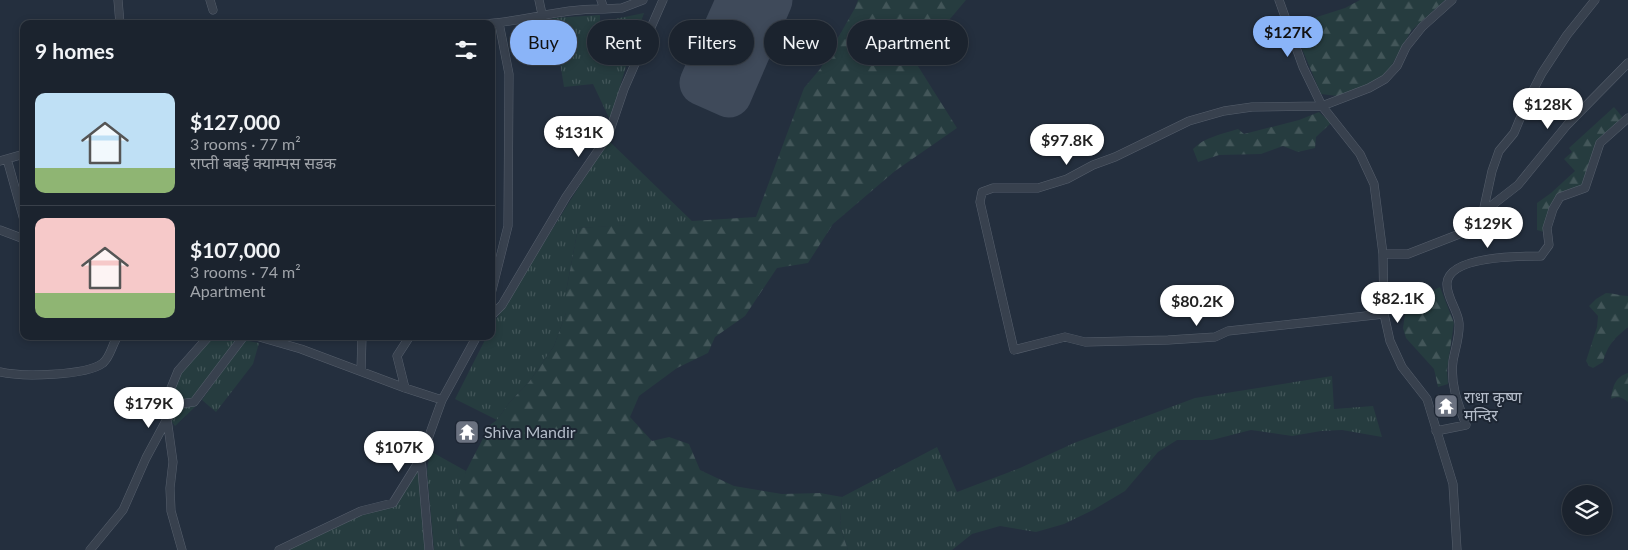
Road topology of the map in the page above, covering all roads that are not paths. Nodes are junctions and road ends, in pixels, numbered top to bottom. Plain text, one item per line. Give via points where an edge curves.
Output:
1 (118, 0) edge
2 (210, 0) edge
3 (539, 0) edge
4 (601, 0) edge
5 (643, 0) edge
6 (662, 0) edge
7 (1279, 0) edge
8 (1452, 0) edge
9 (1595, 0) edge
10 (604, 8) junction
11 (213, 10) dead end
12 (542, 14) junction
13 (120, 20) edge
14 (495, 23) edge
15 (499, 23) junction
16 (1628, 63) edge
17 (1322, 106) junction
18 (1628, 118) edge
19 (20, 155) edge
20 (4, 160) edge
21 (20, 208) edge
22 (1482, 213) junction
23 (0, 230) edge
24 (20, 238) edge
25 (1383, 254) junction
26 (495, 278) edge
27 (495, 312) edge
28 (1384, 314) junction
29 (116, 340) edge
30 (205, 340) edge
31 (241, 340) edge
32 (270, 340) edge
33 (362, 340) edge
34 (407, 340) edge
35 (475, 340) edge
36 (361, 371) junction
37 (0, 372) edge
38 (405, 388) junction
39 (442, 400) junction
40 (167, 419) junction
41 (1436, 431) junction
42 (421, 458) junction
43 (90, 550) edge
44 (182, 550) edge
45 (279, 550) edge
46 (429, 550) edge
47 (1457, 550) edge

1 - 13 street
2 - 11 street
3 - 12 street
4 - 10 street
5 - 10 street via 622,8
6 - 27 street via 608,136
7 - 17 street
8 - 17 street via 1422,27 1385,79
9 - 22 street via 1542,73 1514,133 1500,151
10 - 12 street
12 - 15 street
14 - 15 street
15 - 26 street via 509,74 508,226
16 - 22 street via 1567,125 1518,185
17 - 25 street via 1360,154 1374,184
17 - 28 street via 1252,107 1224,111 1189,121 1067,179 1038,188 993,188 982,192 980,202 1014,350 1065,337 1085,342 1206,338 1228,332
18 - 41 street via 1600,143 1585,188 1560,198 1547,228 1549,245 1541,256 1478,261 1455,269 1449,275 1447,284 1459,322 1453,363 1454,386 1466,425
19 - 20 street
20 - 21 street
22 - 25 street via 1480,226 1408,254
23 - 24 street
25 - 28 street
28 - 41 street via 1390,341 1402,367 1427,399
29 - 37 street via 106,360 92,370 29,375
30 - 40 street via 178,371 167,398
31 - 40 street via 194,402 180,404
32 - 36 street
33 - 36 street
34 - 38 street via 397,356
35 - 39 street
36 - 38 street
38 - 39 street
39 - 42 street
40 - 43 street via 123,510
40 - 44 street via 172,462 171,511
41 - 47 street via 1453,484
42 - 45 street via 393,504 361,511
42 - 46 street

